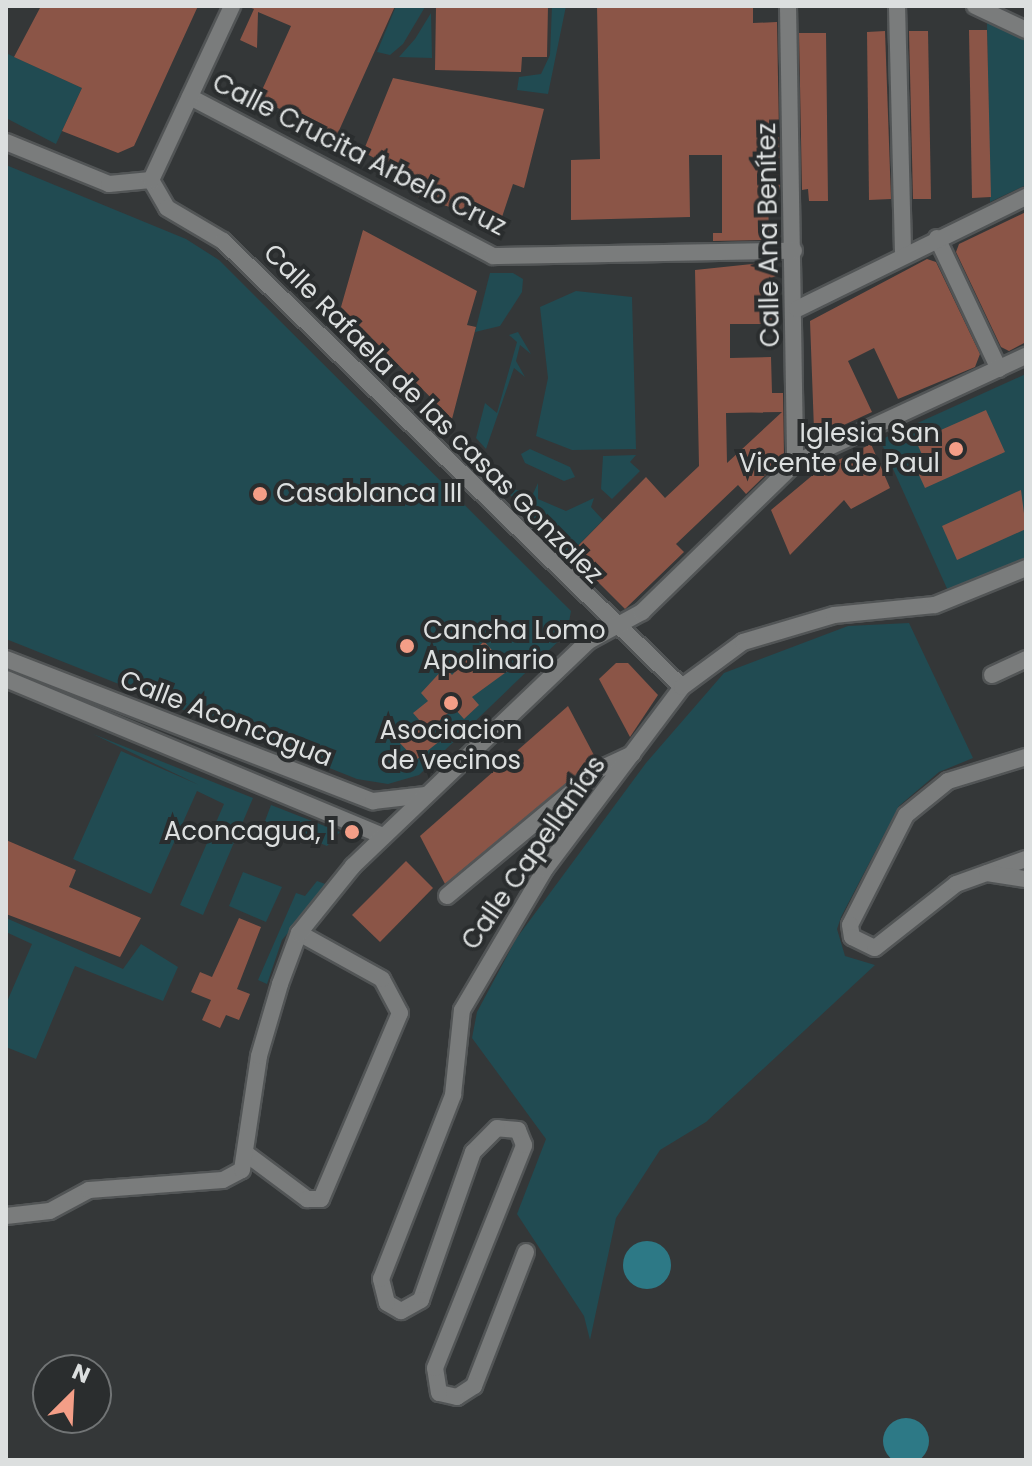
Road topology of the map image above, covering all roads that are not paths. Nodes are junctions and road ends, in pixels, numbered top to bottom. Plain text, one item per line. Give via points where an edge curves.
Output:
1 (232, 6) edge
2 (788, 6) edge
3 (897, 6) edge
4 (975, 6) edge
5 (1026, 30) edge
6 (190, 97) junction
7 (6, 142) edge
8 (151, 180) junction
9 (1026, 197) edge
10 (937, 238) junction
11 (794, 251) junction
12 (903, 255) junction
13 (797, 309) junction
14 (1026, 356) edge
15 (999, 369) junction
16 (795, 463) junction
17 (1026, 568) edge
18 (619, 630) junction
19 (6, 659) edge
20 (1026, 659) edge
21 (992, 675) dead end
22 (6, 679) edge
23 (682, 687) junction
24 (633, 753) junction
25 (1026, 757) edge
26 (431, 793) junction
27 (383, 836) junction
28 (1026, 859) edge
29 (985, 873) junction
30 (1026, 879) edge
31 (447, 896) dead end
32 (299, 933) junction
33 (248, 1155) junction
34 (6, 1216) edge
35 (526, 1252) dead end

1 - 6 street
2 - 11 street, Calle Ana Benítez
3 - 12 street
4 - 5 street
6 - 8 street
6 - 11 street, Calle Crucita Arbelo Cruz via 493,256
7 - 8 street via 109,184
8 - 18 street, Calle Rafaela de las casas Gonzalez via 167,208 223,241
9 - 10 street
10 - 12 street
10 - 15 street
11 - 13 street, Calle Ana Benítez
12 - 13 street
13 - 16 street, Calle Ana Benítez
14 - 15 street
15 - 16 street
16 - 18 street
17 - 23 street, Calle Capellanías via 935,605 834,615 743,642
18 - 23 street, Calle Rafaela de las casas Gonzalez
18 - 26 street via 587,642
19 - 26 street, Calle Aconcagua via 373,801
20 - 21 street
22 - 27 street, Calle Aconcagua
23 - 24 street, Calle Capellanías
24 - 31 street, Calle Capellanías via 598,770
24 - 35 street, Calle Capellanías via 545,869 462,1010 453,1095 381,1279 387,1303 401,1311 421,1300 473,1152 497,1128 518,1130 524,1145 435,1368 439,1393 457,1397 474,1386
25 - 29 street via 948,781 906,815 850,925 852,937 875,948 956,884
26 - 27 street
27 - 32 street
28 - 29 street
29 - 30 street
32 - 33 street via 259,1056
32 - 33 street via 382,979 400,1013 321,1199 307,1199
33 - 34 street via 242,1170 223,1180 89,1190 50,1211

